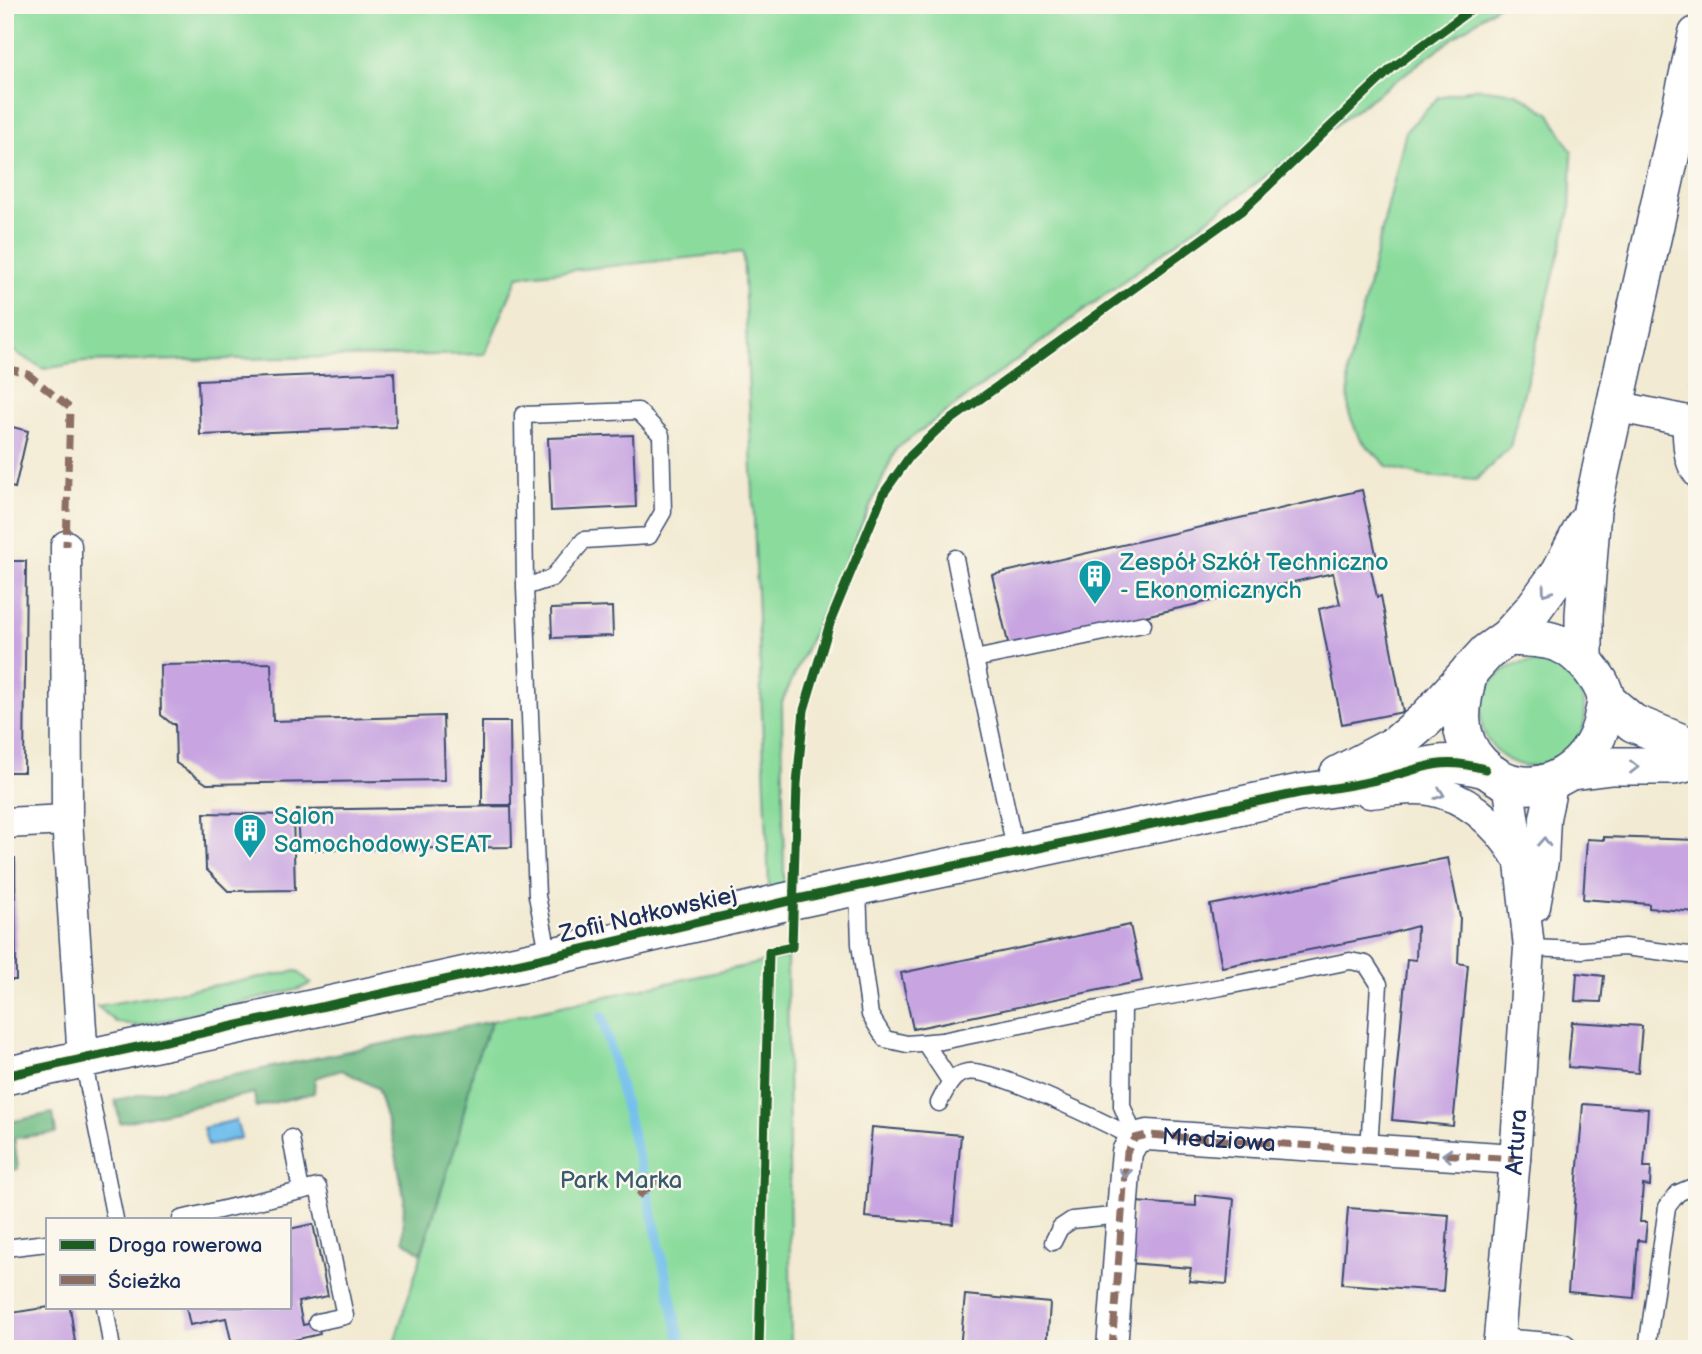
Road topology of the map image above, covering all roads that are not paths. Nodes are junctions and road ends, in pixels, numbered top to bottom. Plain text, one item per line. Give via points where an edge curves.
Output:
1 (1697, 35) edge
2 (1615, 406) junction
3 (1689, 421) edge
4 (1697, 482) edge
5 (1592, 510) junction
6 (66, 546) dead end
7 (955, 558) dead end
8 (525, 587) junction
9 (1143, 624) dead end
10 (1508, 638) junction
11 (975, 659) junction
12 (1584, 661) junction
13 (1471, 669) junction
14 (1606, 700) junction
15 (1697, 749) edge
16 (1697, 761) edge
17 (1497, 775) junction
18 (1562, 776) junction
19 (1299, 793) junction
20 (67, 820) junction
21 (5, 823) edge
22 (1016, 853) junction
23 (1520, 863) junction
24 (858, 888) junction
25 (1529, 941) junction
26 (1697, 956) edge
27 (549, 957) junction
28 (1123, 1004) junction
29 (925, 1043) junction
30 (83, 1059) junction
31 (5, 1076) edge
32 (950, 1081) junction
33 (939, 1102) dead end
34 (291, 1138) dead end
35 (1135, 1138) junction
36 (1369, 1150) junction
37 (1515, 1159) junction
38 (1697, 1185) edge
39 (301, 1191) junction
40 (1122, 1215) junction
41 (115, 1218) edge
42 (185, 1218) edge
43 (1053, 1242) dead end
44 (46, 1243) edge
45 (5, 1248) edge
46 (105, 1308) edge
47 (317, 1322) dead end
48 (1498, 1347) edge
49 (112, 1349) edge
50 (1112, 1349) edge
51 (1562, 1349) edge
52 (1647, 1349) edge

1 - 2 street
2 - 3 street
2 - 5 street
3 - 4 lane via 1685,465
5 -> 10 street via 1560,572
5 - 12 street
6 - 20 street
7 - 11 lane
8 - 8 lane via 523,415 638,411 661,435 663,512 649,536 583,540 552,578
8 - 27 lane via 537,896
9 - 11 lane
10 - 12 street via 1562,644
10 - 13 street
11 - 22 lane
12 - 14 street
13 - 17 street via 1460,717 1464,737 1472,755
13 - 19 street via 1397,744
14 - 15 street via 1633,723
14 - 18 street via 1591,751
18 -> 16 street via 1611,766 1674,766
17 - 18 street via 1531,785
17 - 19 street via 1463,763 1434,763 1380,779
17 - 23 street, Artura
25 -> 18 street, Artura via 1545,818
19 - 22 street, Zofii Nałkowskiej
19 -> 23 street via 1350,796 1429,790 1463,802 1489,820
20 - 21 street
20 - 30 street
22 - 24 street, Zofii Nałkowskiej
23 - 25 street, Artura
24 - 27 street, Zofii Nałkowskiej
24 - 29 lane via 870,1015 885,1039
25 - 26 lane via 1582,950 1623,947
25 - 37 street, Artura
27 - 30 street, Zofii Nałkowskiej
28 - 29 lane
28 - 35 lane via 1122,1106
28 - 36 lane via 1350,961 1366,964 1379,984
29 - 32 lane
30 - 31 street, Zofii Nałkowskiej
30 - 41 lane
32 - 33 lane
32 - 35 lane via 967,1072 986,1073
34 - 39 lane
35 - 36 street, Miedziowa via 1147,1135
35 -> 40 street, Miedziowa via 1127,1152
37 -> 36 street, Miedziowa
37 - 48 street, Artura
38 - 52 lane via 1678,1193 1667,1207
39 - 42 lane
39 - 47 lane via 318,1187 345,1316
40 - 43 lane via 1072,1220 1060,1228
40 - 50 street, Miedziowa
44 - 45 lane
46 - 49 lane
48 - 51 street

